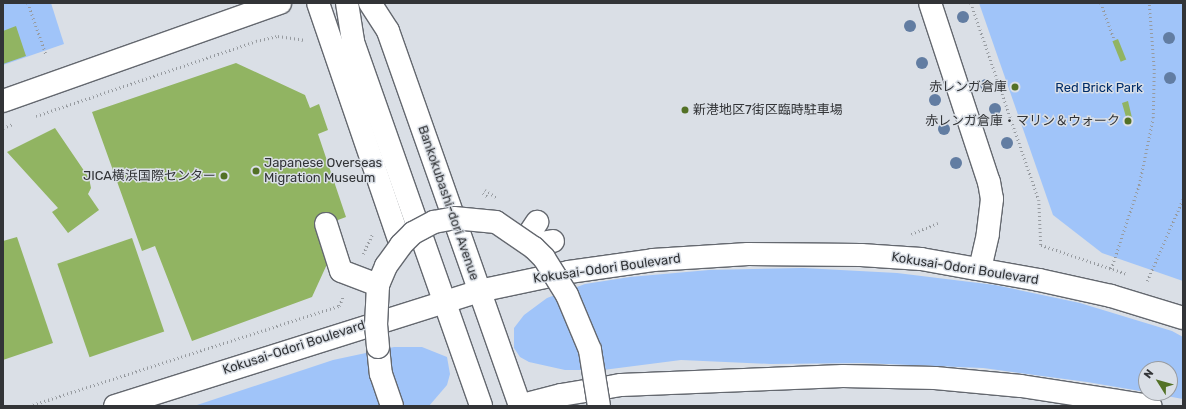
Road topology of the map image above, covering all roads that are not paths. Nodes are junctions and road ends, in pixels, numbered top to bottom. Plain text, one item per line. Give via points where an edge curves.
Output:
1 (280, 3) edge
2 (318, 3) edge
3 (347, 3) edge
4 (370, 3) edge
5 (930, 3) edge
6 (3, 101) edge
7 (537, 222) dead end
8 (326, 224) dead end
9 (538, 243) junction
10 (401, 245) junction
11 (980, 268) junction
12 (378, 285) junction
13 (480, 291) junction
14 (444, 301) junction
15 (1183, 318) edge
16 (164, 390) junction
17 (115, 406) edge
18 (131, 406) edge
19 (392, 406) edge
20 (481, 406) edge
21 (520, 406) edge
22 (598, 406) edge
23 (1150, 406) edge

1 - 6 street
2 - 10 street
3 - 14 street via 353,42
4 - 13 street, Bankokubashi-dori Avenue via 388,31
5 - 11 street via 990,182 992,199 988,234
7 - 9 street
8 - 12 street, bridge via 341,271
9 - 10 street, bridge via 496,222 454,218 434,222 413,232
9 - 22 street, bridge via 581,325 590,350
10 - 12 street, bridge via 386,266
11 - 13 street, Kokusai-Odori Boulevard via 921,259 861,255 748,254 638,262 569,272
11 - 15 street, Kokusai-Odori Boulevard via 1111,296
12 - 19 street, bridge via 376,325 381,374
13 - 14 street, Kokusai-Odori Boulevard
13 - 21 street, Bankokubashi-dori Avenue
14 - 16 street, Kokusai-Odori Boulevard
14 - 20 street
16 - 17 street, Kokusai-Odori Boulevard
16 - 18 street
21 - 23 street via 561,395 621,386 843,376 935,378 1013,386

